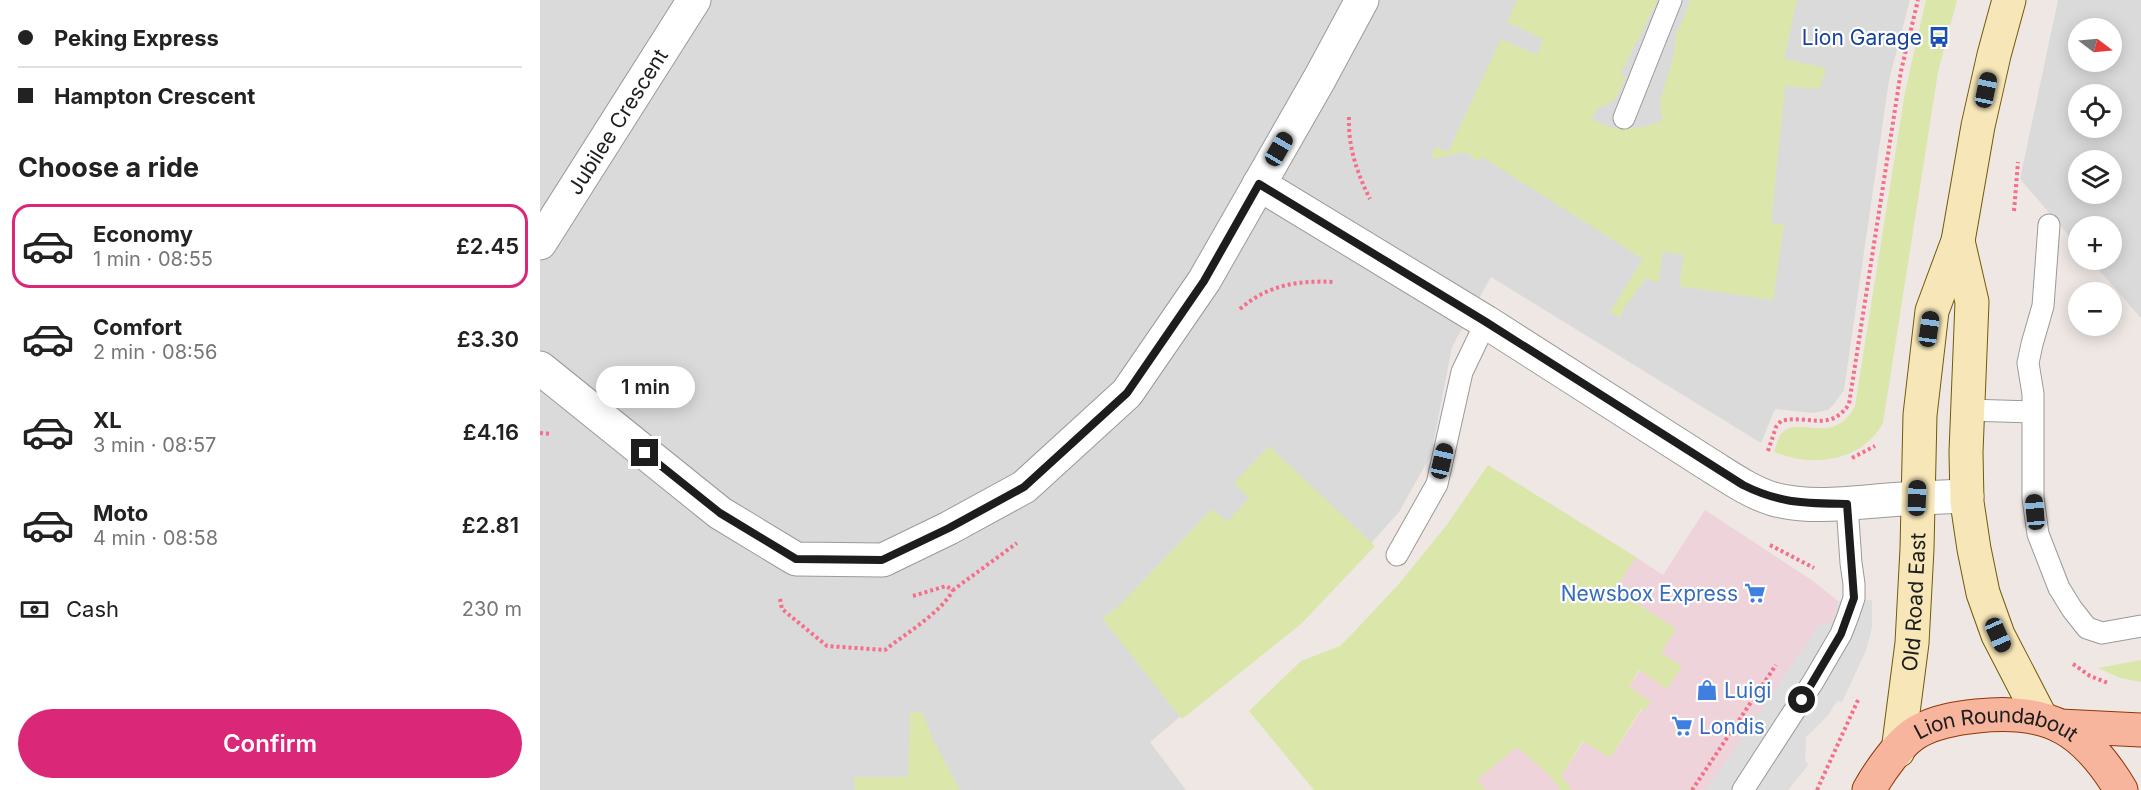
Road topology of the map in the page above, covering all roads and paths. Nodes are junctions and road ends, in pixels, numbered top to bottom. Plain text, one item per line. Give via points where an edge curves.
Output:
1 (694, 0) edge
2 (1362, 0) edge
3 (1671, 0) edge
4 (1918, 0) edge
5 (2009, 0) edge
6 (1350, 109) dead end
7 (1624, 118) dead end
8 (1259, 184) junction
9 (1377, 207) dead end
10 (2049, 225) dead end
11 (1959, 241) junction
12 (540, 243) edge
13 (1344, 283) dead end
14 (1236, 312) dead end
15 (1486, 322) junction
16 (540, 368) edge
17 (1967, 410) junction
18 (2033, 412) junction
19 (540, 433) edge
20 (553, 435) dead end
21 (1881, 440) dead end
22 (1766, 456) dead end
23 (1848, 460) dead end
24 (1967, 496) junction
25 (1917, 498) junction
26 (1847, 504) junction
27 (1019, 542) dead end
28 (1766, 542) dead end
29 (1396, 555) dead end
30 (1820, 573) dead end
31 (953, 590) junction
32 (780, 595) dead end
33 (906, 598) dead end
34 (2141, 626) edge
35 (1778, 661) dead end
36 (1861, 694) dead end
37 (2050, 722) junction
38 (2141, 730) edge
39 (1898, 751) junction
40 (1692, 790) edge
41 (1743, 790) edge
42 (1817, 790) edge
43 (1869, 790) edge
44 (2121, 790) edge

1 - 12 street, Jubilee Crescent
2 - 8 street
3 - 7 lane
4 - 22 path via 1901,71 1850,404 1843,414 1828,420 1781,421
5 - 11 main road, Old Road East via 1978,126
6 - 9 path via 1348,134 1356,168
8 - 15 street
8 - 16 street via 1204,281 1127,393 1024,487 882,560 796,559 720,513
10 - 18 lane via 2043,306 2028,363
11 - 17 main road, Old Road East via 1972,302
11 - 25 main road, Old Road East via 1932,311 1920,415
13 - 14 path via 1282,285
15 - 26 street via 1743,485 1790,502
15 - 29 lane via 1462,372 1437,484
17 - 18 lane
17 - 24 main road, Old Road East
18 - 34 lane via 2038,534 2056,580 2072,609 2091,630 2107,632
19 - 20 path
21 - 23 path
24 - 25 street
24 - 37 main road, Old Road East via 1974,549 1989,610 2010,661
25 - 26 street
25 - 39 main road, Old Road East via 1912,643
26 - 41 lane via 1854,584 1848,616 1813,682
27 - 31 path
28 - 30 path
31 - 32 path via 937,610 882,650 827,646 782,609
31 - 33 path via 946,586
35 - 40 path
36 - 42 path
37 - 38 main road
37 - 39 main road, Lion Roundabout via 2004,714 1948,720 1918,731
37 - 44 main road, Lion Roundabout via 2079,737 2092,749
39 - 43 main road, Lion Roundabout

